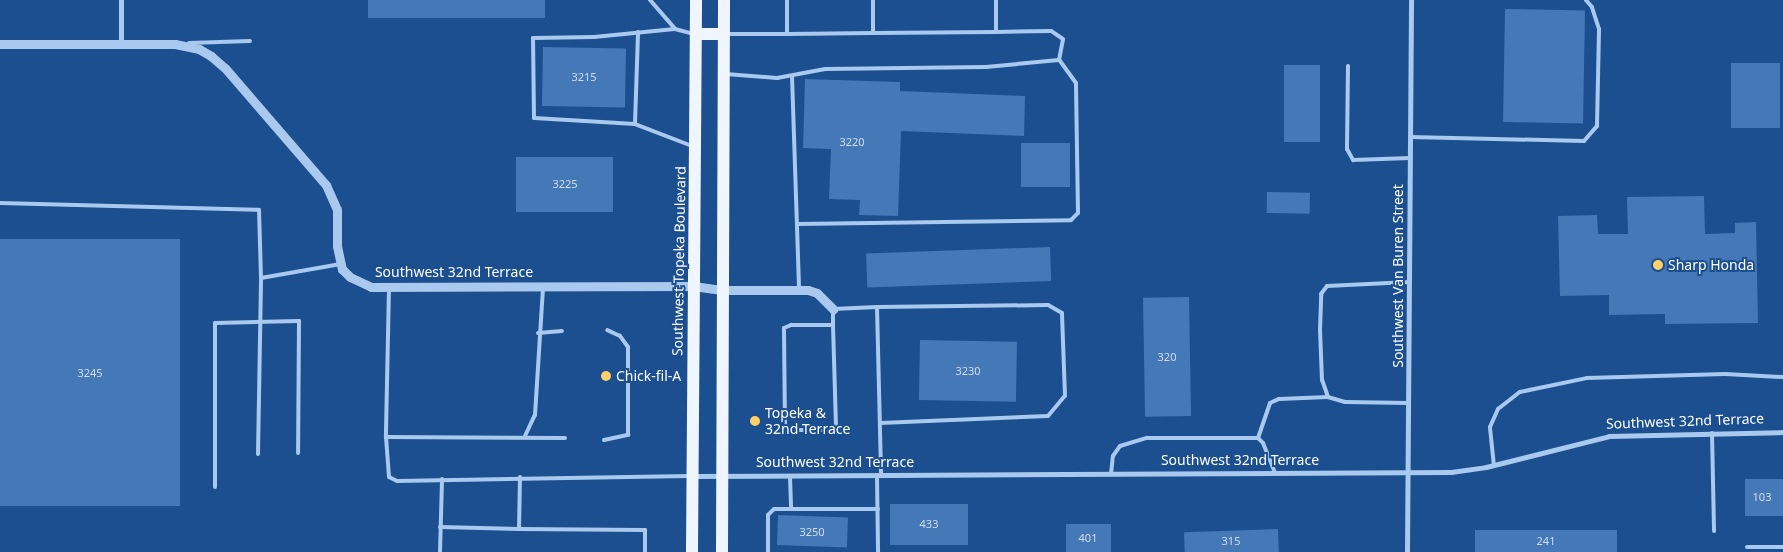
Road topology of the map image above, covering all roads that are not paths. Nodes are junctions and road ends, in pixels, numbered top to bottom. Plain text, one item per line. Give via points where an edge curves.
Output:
1 (121, 0) edge
2 (650, 0) edge
3 (696, 0) edge
4 (724, 0) edge
5 (787, 0) edge
6 (873, 0) edge
7 (996, 0) edge
8 (1411, 0) edge
9 (1586, 0) edge
10 (675, 29) junction
11 (638, 32) junction
12 (996, 32) junction
13 (873, 33) junction
14 (696, 34) junction
15 (724, 34) junction
16 (787, 34) junction
17 (250, 41) dead end
18 (0, 44) edge
19 (121, 44) junction
20 (176, 44) junction
21 (1059, 60) junction
22 (1348, 66) dead end
23 (724, 74) junction
24 (792, 76) junction
25 (635, 124) junction
26 (1410, 137) junction
27 (695, 147) junction
28 (1410, 158) junction
29 (0, 203) edge
30 (797, 224) junction
31 (341, 264) junction
32 (261, 278) junction
33 (1409, 282) junction
34 (693, 286) junction
35 (543, 287) junction
36 (389, 288) junction
37 (722, 290) junction
38 (799, 290) junction
39 (877, 307) junction
40 (833, 309) junction
41 (260, 321) junction
42 (833, 325) junction
43 (607, 330) dead end
44 (562, 331) dead end
45 (538, 332) junction
46 (1783, 376) edge
47 (1328, 397) junction
48 (1408, 403) junction
49 (880, 423) junction
50 (1783, 432) edge
51 (1712, 433) junction
52 (525, 436) junction
53 (386, 437) junction
54 (565, 438) dead end
55 (1258, 438) junction
56 (604, 440) dead end
57 (298, 453) dead end
58 (258, 454) dead end
59 (1494, 466) junction
60 (1408, 472) junction
61 (1275, 473) junction
62 (1111, 474) junction
63 (692, 476) junction
64 (723, 476) junction
65 (879, 476) junction
66 (520, 477) junction
67 (790, 477) junction
68 (442, 479) junction
69 (215, 487) dead end
70 (878, 509) junction
71 (791, 510) junction
72 (440, 527) junction
73 (519, 529) junction
74 (1714, 531) dead end
75 (1747, 547) dead end
76 (1783, 547) edge
77 (440, 552) edge
78 (645, 552) edge
79 (692, 552) edge
80 (722, 552) edge
81 (768, 552) edge
82 (878, 552) edge
83 (1407, 552) edge

1 - 19 street
2 - 10 lane
3 - 14 main road, Southwest Topeka Boulevard
4 - 15 main road
5 - 16 lane
6 - 13 lane
7 - 12 lane
8 - 26 street, Southwest Van Buren Street
9 - 26 lane via 1592,7 1599,29 1596,126 1584,141
10 - 11 lane
10 - 14 lane
11 - 25 lane
11 - 25 lane via 533,38 534,118
12 - 13 lane
12 - 21 lane via 1051,31 1063,40
13 - 16 lane
14 - 15 main road
14 - 27 main road, Southwest Topeka Boulevard
15 - 16 lane
15 - 23 main road
17 - 20 lane
18 - 19 street
19 - 20 street
20 - 31 street via 199,48 225,68 326,185 337,210
21 - 24 lane via 986,66 825,69
21 - 30 lane via 1076,83 1078,213 1071,220
22 - 28 lane via 1348,149 1353,160
23 - 24 lane
23 - 37 main road
24 - 30 lane
25 - 27 lane
26 - 28 street, Southwest Van Buren Street
27 - 34 main road, Southwest Topeka Boulevard
28 - 33 street, Southwest Van Buren Street
29 - 32 lane via 259,210
30 - 38 lane
31 - 32 lane
31 - 36 street, Southwest 32nd Terrace via 358,282
32 - 41 lane
33 - 47 lane via 1327,286 1321,294 1322,380
33 - 48 street, Southwest Van Buren Street
34 - 35 street, Southwest 32nd Terrace
34 - 37 street, Southwest 32nd Terrace
34 - 63 main road, Southwest Topeka Boulevard
35 - 36 street, Southwest 32nd Terrace
35 - 45 lane
36 - 53 lane
37 - 38 street, Southwest 32nd Terrace
37 - 64 main road
38 - 40 street, Southwest 32nd Terrace via 817,293
39 - 40 lane
39 - 49 lane
39 - 49 lane via 1048,305 1062,313 1065,396 1048,416
40 - 42 lane
41 - 57 lane via 299,321
41 - 58 lane
41 - 69 lane via 215,323
42 - 42 lane via 791,325 784,328 785,426 792,430 830,430 836,426
43 - 56 lane via 620,336 628,347 628,434
44 - 45 lane
45 - 52 lane via 535,415
46 - 59 lane via 1725,374 1587,378 1520,392 1498,409 1490,427
47 - 48 lane via 1345,402
47 - 55 lane via 1279,399 1270,403
48 - 60 street, Southwest Van Buren Street
49 - 65 lane
50 - 51 street, Southwest 32nd Terrace
51 - 59 street, Southwest 32nd Terrace via 1609,436
51 - 74 lane
52 - 53 lane
52 - 54 lane
53 - 68 lane via 389,477 397,481
55 - 61 lane
55 - 62 lane via 1147,438 1130,441 1120,446 1114,456
59 - 60 street, Southwest 32nd Terrace via 1451,472
60 - 61 street, Southwest 32nd Terrace
60 - 83 street, Southwest Van Buren Street
61 - 62 street, Southwest 32nd Terrace
62 - 65 street, Southwest 32nd Terrace
63 - 64 street, Southwest 32nd Terrace
63 - 66 lane
63 - 79 main road, Southwest Topeka Boulevard
64 - 67 street, Southwest 32nd Terrace
64 - 80 main road
65 - 67 street, Southwest 32nd Terrace
65 - 70 lane
66 - 68 lane
66 - 73 lane
67 - 71 lane
68 - 72 lane
70 - 71 lane
70 - 82 lane
71 - 81 lane via 774,510 768,514
72 - 73 lane
72 - 77 lane
73 - 78 lane via 645,530
75 - 76 lane

